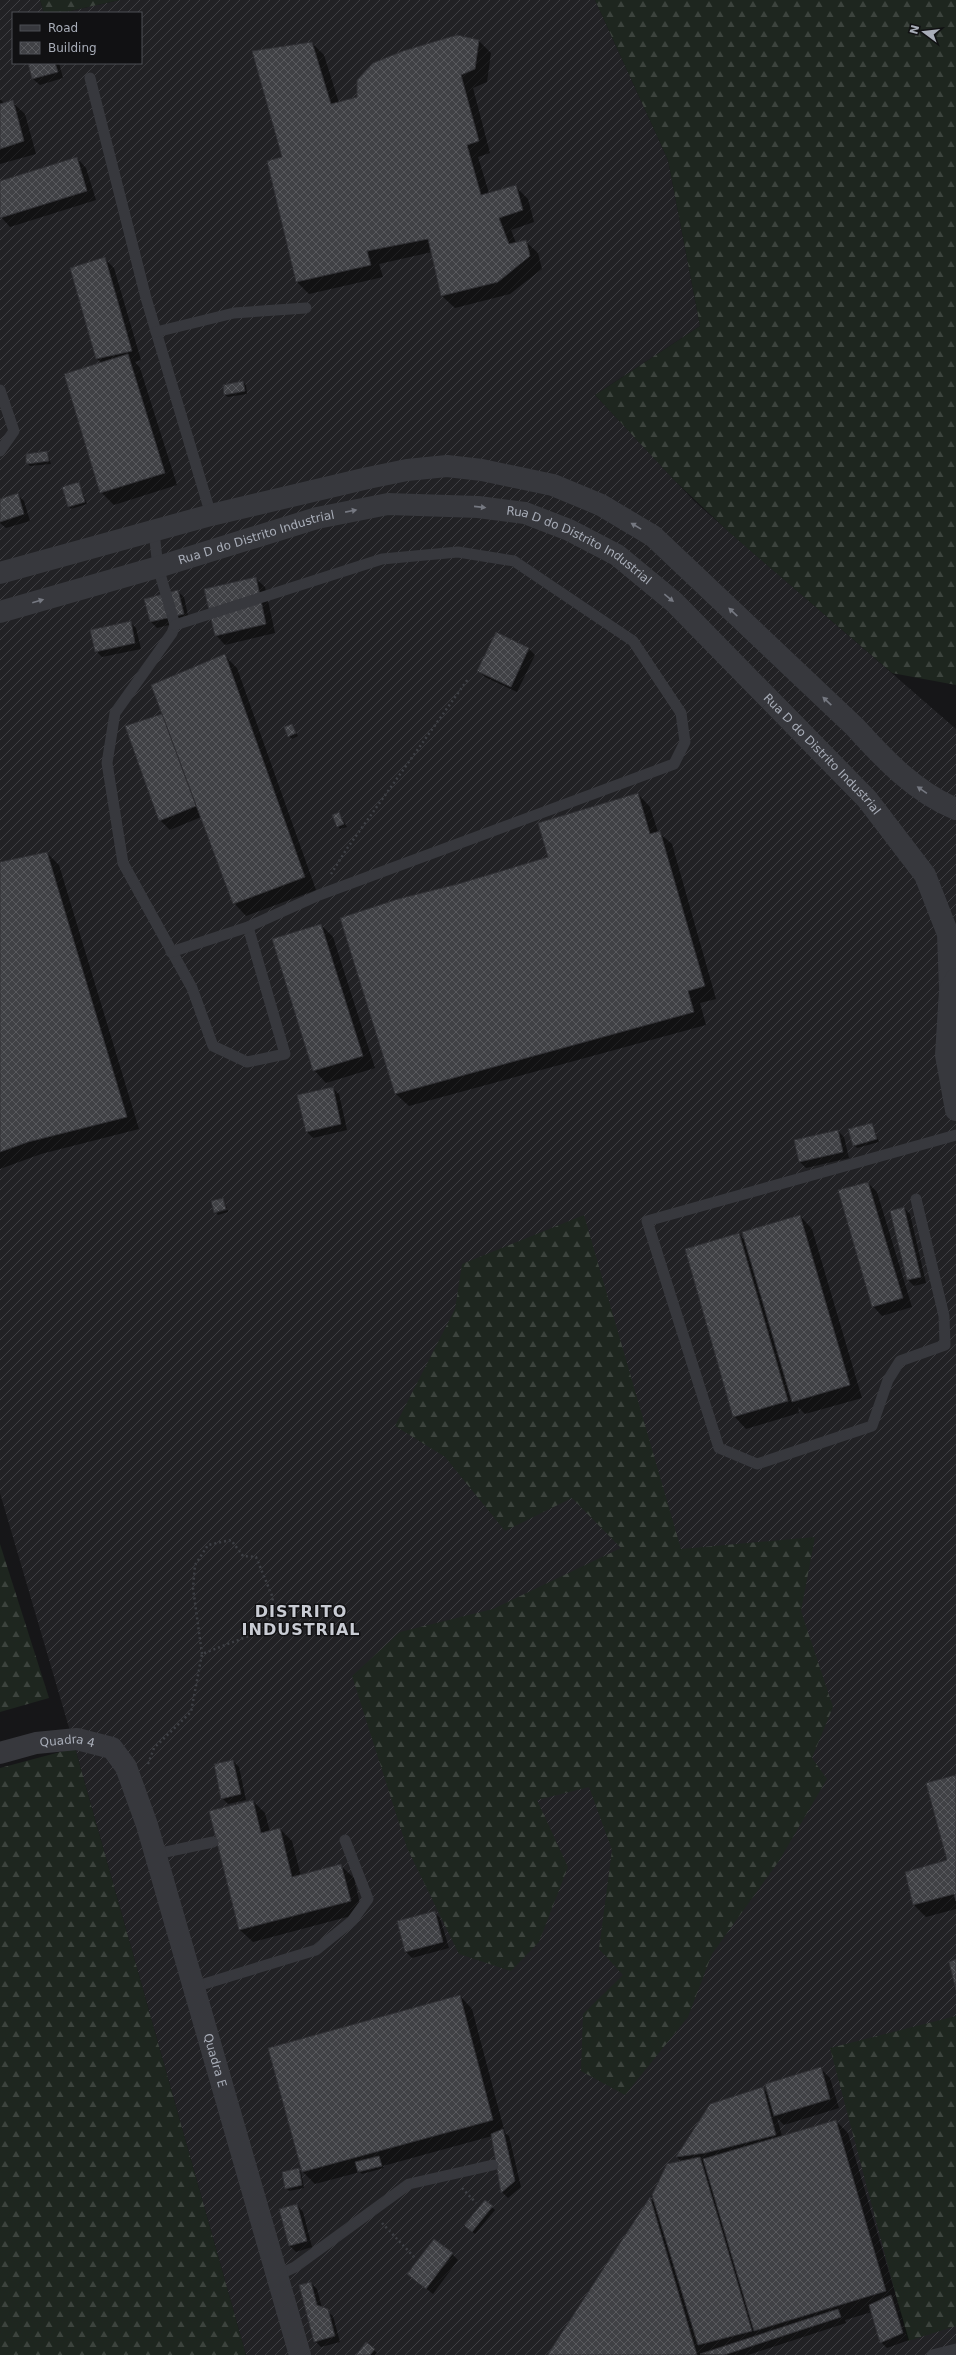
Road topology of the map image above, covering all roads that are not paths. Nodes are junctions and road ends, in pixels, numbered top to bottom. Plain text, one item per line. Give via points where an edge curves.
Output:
1 (90, 78) dead end
2 (306, 308) dead end
3 (156, 332) junction
4 (0, 390) edge
5 (0, 451) edge
6 (211, 515) junction
7 (154, 532) junction
8 (158, 567) junction
9 (0, 573) edge
10 (0, 612) edge
11 (175, 625) junction
12 (956, 808) edge
13 (248, 927) junction
14 (171, 952) junction
15 (953, 984) edge
16 (956, 1110) edge
17 (956, 1135) edge
18 (916, 1199) dead end
19 (0, 1753) edge
20 (126, 1767) joint
21 (345, 1840) dead end
22 (213, 1842) dead end
23 (156, 1854) junction
24 (194, 1987) junction
25 (493, 2164) dead end
26 (278, 2275) junction
27 (956, 2349) edge
28 (300, 2355) edge
29 (932, 2355) edge

1 - 3 lane
2 - 3 lane via 234,313
3 - 6 lane
4 - 5 lane via 14,431
6 - 7 street
12 -> 6 street via 922,790 882,757 849,722 653,536 601,505 553,485 482,470 447,466 407,470 368,478
7 - 8 lane
7 - 9 street
10 -> 8 street, Rua D do Distrito Industrial
8 - 11 lane
8 -> 15 street, Rua D do Distrito Industrial via 317,518 388,504 478,507 525,513 569,530 610,552 674,602 872,805 926,875 948,934
11 - 13 lane via 382,559 458,552 507,560 514,562 633,641 681,713 685,742 674,764 319,895
11 - 14 lane via 172,633 115,713 107,763 123,863
13 - 14 lane
13 - 14 lane via 285,1054 247,1062 213,1046 192,988
15 - 16 street, Rua D do Distrito Industrial via 946,1055
17 - 18 lane via 647,1221 719,1448 757,1464 872,1426 888,1380 900,1361 945,1345 944,1316
19 - 20 street, Quadra 4 via 36,1743 77,1739 112,1748
20 - 23 street, Quadra E
21 - 24 lane via 368,1899 352,1921 316,1950
22 - 23 lane
23 - 24 street, Quadra E
24 - 26 street, Quadra E
25 - 26 lane via 409,2184 295,2267
26 - 28 street, Quadra E
27 - 29 lane

